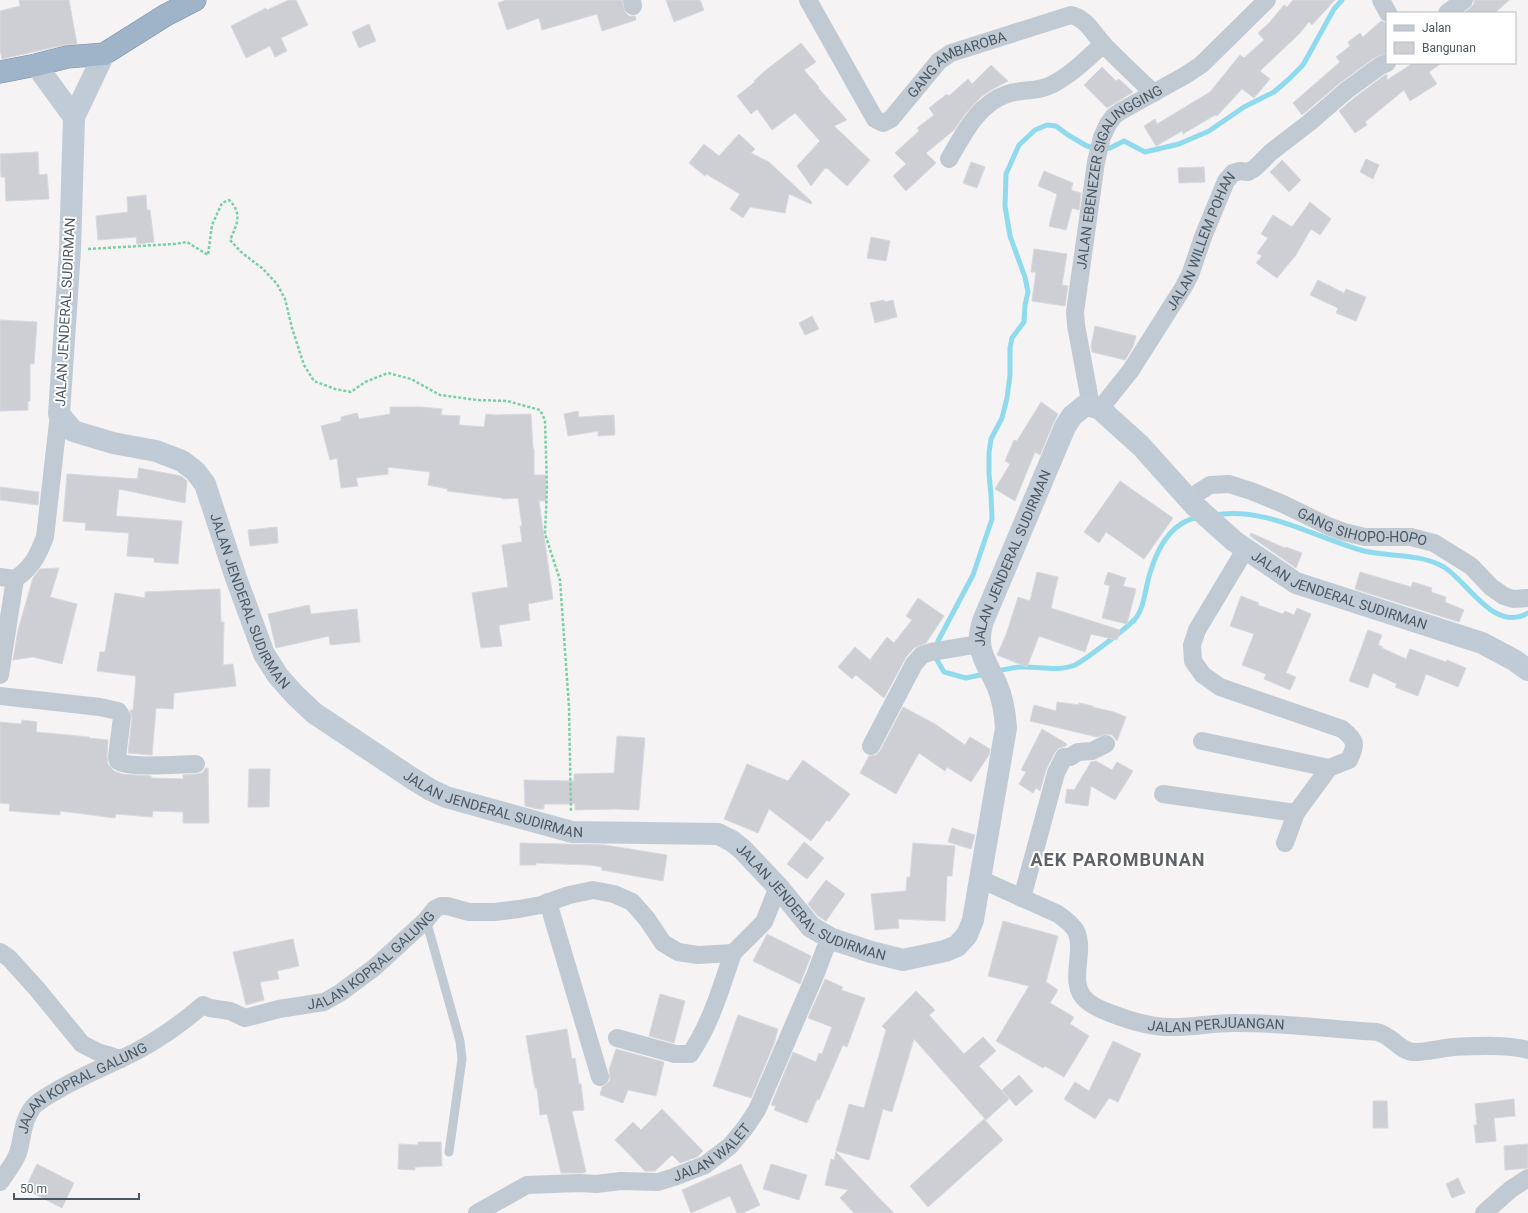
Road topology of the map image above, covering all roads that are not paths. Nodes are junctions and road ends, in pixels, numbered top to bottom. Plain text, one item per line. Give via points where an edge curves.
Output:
1 (195, 0) edge
2 (808, 0) edge
3 (1267, 0) edge
4 (1381, 0) edge
5 (1464, 0) edge
6 (1387, 12) edge
7 (1449, 12) edge
8 (1103, 44) junction
9 (104, 54) junction
10 (1386, 63) edge
11 (36, 65) junction
12 (0, 72) edge
13 (1154, 93) junction
14 (74, 117) junction
15 (949, 159) dead end
16 (1095, 407) junction
17 (59, 414) junction
18 (1191, 502) junction
19 (1239, 545) junction
20 (8, 578) edge
21 (1528, 598) edge
22 (981, 650) junction
23 (1528, 670) edge
24 (0, 675) edge
25 (0, 696) edge
26 (1202, 741) dead end
27 (1106, 744) dead end
28 (871, 746) dead end
29 (196, 764) dead end
30 (1329, 768) junction
31 (1163, 794) dead end
32 (1296, 813) junction
33 (1285, 843) dead end
34 (980, 879) junction
35 (778, 887) junction
36 (1022, 898) junction
37 (548, 902) junction
38 (426, 920) junction
39 (832, 939) junction
40 (0, 952) edge
41 (733, 953) junction
42 (617, 1038) dead end
43 (1528, 1050) edge
44 (120, 1059) junction
45 (600, 1077) dead end
46 (449, 1152) dead end
47 (1528, 1178) edge
48 (0, 1182) edge
49 (477, 1213) edge
50 (1484, 1213) edge

1 - 9 highway
2 - 8 street, GANG AMBAROBA via 875,119 883,123 891,119 939,62 951,53 1071,14 1087,24
3 - 13 street, JALAN EBENEZER SIGALINGGING via 1201,65
4 - 6 street
5 - 7 street
8 - 13 street, GANG AMBAROBA
8 - 15 street via 1078,67 1051,85 1008,93 990,103 976,115
9 - 11 highway via 67,57
9 - 14 main road, JALAN JENDERAL SUDIRMAN
10 - 16 street, JALAN WILLEM POHAN via 1347,90 1270,152 1255,168 1248,172 1233,173 1226,181 1183,288 1131,370
11 - 12 highway
11 - 14 main road
13 - 16 street, JALAN EBENEZER SIGALINGGING via 1114,116 1102,137 1096,162 1075,312
14 - 17 main road, JALAN JENDERAL SUDIRMAN via 70,250
16 - 18 main road, JALAN JENDERAL SUDIRMAN via 1140,446
16 - 22 main road, JALAN JENDERAL SUDIRMAN via 1084,406 1065,427 983,621 979,632
17 - 20 street via 45,537 34,562 25,573
17 - 35 main road, JALAN JENDERAL SUDIRMAN via 73,431 113,443 156,450 182,461 196,471 206,484 264,654 278,676 314,714 431,790 460,801 572,832 718,834 732,840
18 - 19 main road, JALAN JENDERAL SUDIRMAN
18 - 21 street, GANG SIHOPO-HOPO via 1210,485 1229,484 1283,504 1344,532 1365,537 1411,537 1434,543 1471,566 1491,587 1504,596 1513,599
19 - 23 main road, JALAN JENDERAL SUDIRMAN via 1296,583 1482,642
19 - 30 street via 1197,630 1192,645 1193,661 1203,675 1220,687 1342,728 1355,744 1355,749 1349,760
20 - 24 street
22 - 28 street via 952,648 922,655 914,664
22 - 34 main road, JALAN JENDERAL SUDIRMAN via 997,686 1005,712 1006,728
25 - 29 street via 118,711 122,717 118,761 138,765
26 - 30 street
27 - 36 street via 1092,751 1064,757 1056,773
30 - 32 street
31 - 32 street
32 - 33 street
34 - 36 street, JALAN PERJUANGAN
34 - 39 main road, JALAN JENDERAL SUDIRMAN via 973,920 967,935 957,946 903,960
35 - 39 main road, JALAN JENDERAL SUDIRMAN via 811,927
35 - 41 street via 764,922
36 - 43 street, JALAN PERJUANGAN via 1068,921 1076,931 1078,942 1077,987 1080,995 1098,1008 1124,1019 1174,1028 1237,1022 1378,1032 1385,1033 1403,1048 1415,1052 1454,1047 1515,1047
37 - 38 street, JALAN KOPRAL GALUNG via 495,912 469,912 441,906
37 - 41 street, JALAN KOPRAL GALUNG via 593,890 614,894 632,902 663,943 678,952 698,955
37 - 45 street
38 - 44 street, JALAN KOPRAL GALUNG via 375,967 324,1002 279,1009 245,1018 230,1011 203,1005 168,1033
38 - 46 lane via 460,1041 462,1059
39 - 49 street, JALAN WALET via 825,949 757,1110 730,1146 705,1165 658,1182 621,1181 527,1186
40 - 44 street via 9,958 82,1044
41 - 42 street via 707,1025 690,1054 675,1054
44 - 48 street, JALAN KOPRAL GALUNG via 65,1086 34,1106 22,1131 18,1152
47 - 50 street

